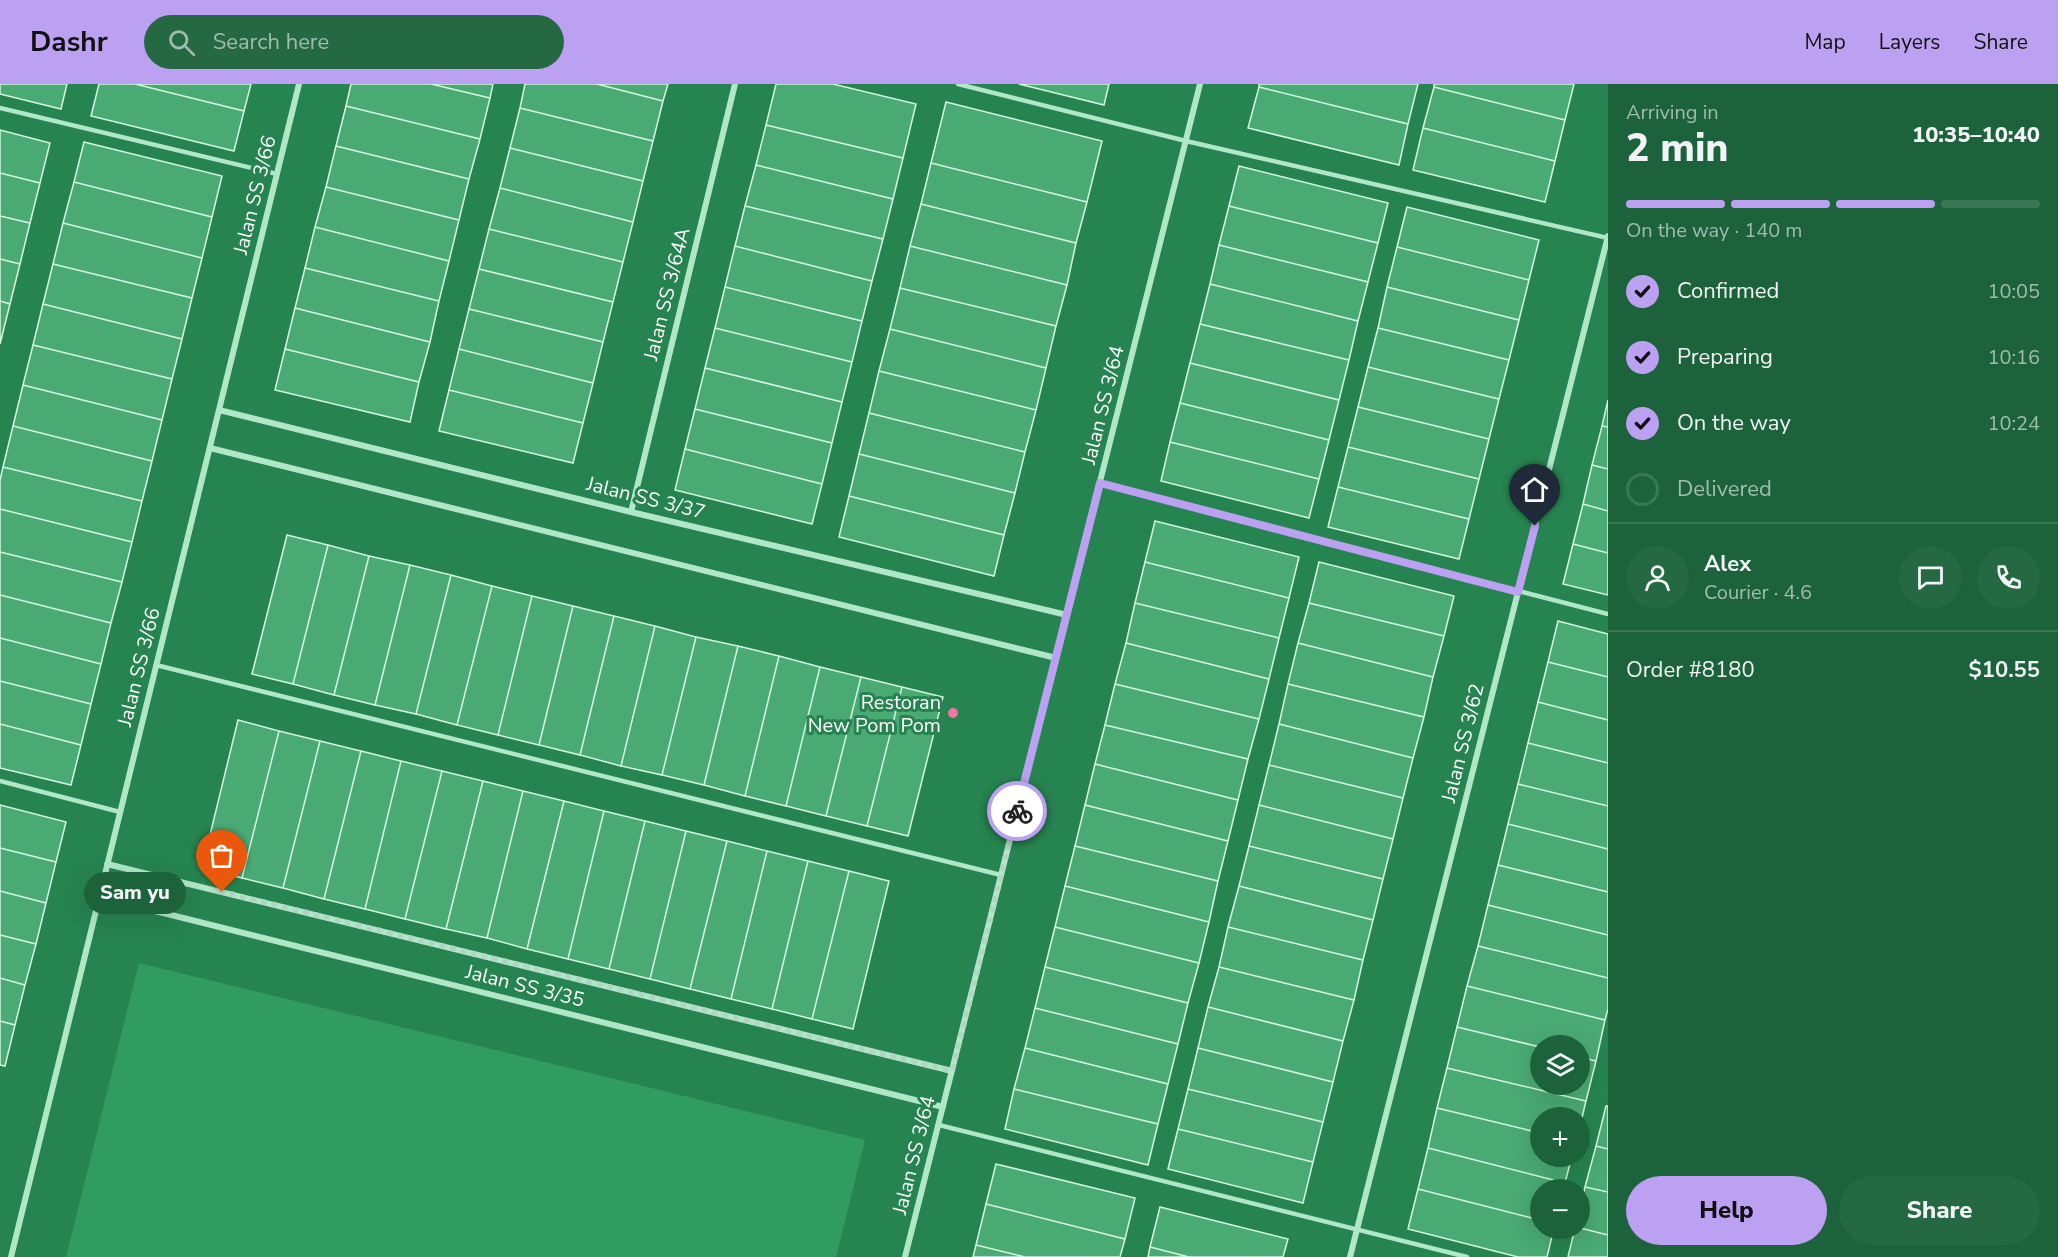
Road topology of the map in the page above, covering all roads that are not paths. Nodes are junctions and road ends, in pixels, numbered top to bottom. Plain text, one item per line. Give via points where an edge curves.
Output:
1 (299, 84) edge
2 (735, 84) edge
3 (958, 84) edge
4 (1200, 84) edge
5 (0, 108) edge
6 (1186, 141) junction
7 (278, 174) junction
8 (1608, 237) edge
9 (219, 410) junction
10 (210, 448) junction
11 (1100, 483) junction
12 (631, 512) junction
13 (1518, 592) junction
14 (1608, 614) edge
15 (1066, 615) junction
16 (1056, 658) junction
17 (156, 665) junction
18 (0, 781) edge
19 (120, 812) junction
20 (107, 864) junction
21 (1001, 875) junction
22 (99, 897) junction
23 (952, 1071) junction
24 (943, 1107) junction
25 (939, 1125) junction
26 (1357, 1229) junction
27 (11, 1257) edge
28 (905, 1257) edge
29 (1350, 1257) edge
30 (1467, 1257) edge

1 - 7 street, Jalan SS 3/66
2 - 12 street, Jalan SS 3/64A
3 - 6 lane
4 - 6 street, Jalan SS 3/64
5 - 7 lane
6 - 8 lane
6 - 11 street, Jalan SS 3/64
7 - 9 street, Jalan SS 3/66
8 - 13 street, Jalan SS 3/62
9 - 10 street, Jalan SS 3/66
9 - 12 street, Jalan SS 3/37
10 - 16 street
10 - 17 street, Jalan SS 3/66
11 - 13 lane
11 - 15 street, Jalan SS 3/64
12 - 15 street, Jalan SS 3/37
13 - 14 lane
13 - 26 street, Jalan SS 3/62
15 - 16 street, Jalan SS 3/64
16 - 21 street, Jalan SS 3/64
17 - 19 street, Jalan SS 3/66
17 - 21 lane
18 - 19 lane
19 - 20 street, Jalan SS 3/66
20 - 22 street, Jalan SS 3/66
20 - 23 street, Jalan SS 3/35
21 - 23 street, Jalan SS 3/64
22 - 24 street, Jalan SS 3/35
22 - 27 street, Jalan SS 3/66
23 - 24 street, Jalan SS 3/64
24 - 25 street, Jalan SS 3/64
25 - 26 lane
25 - 28 street, Jalan SS 3/64
26 - 29 street, Jalan SS 3/62
26 - 30 lane

